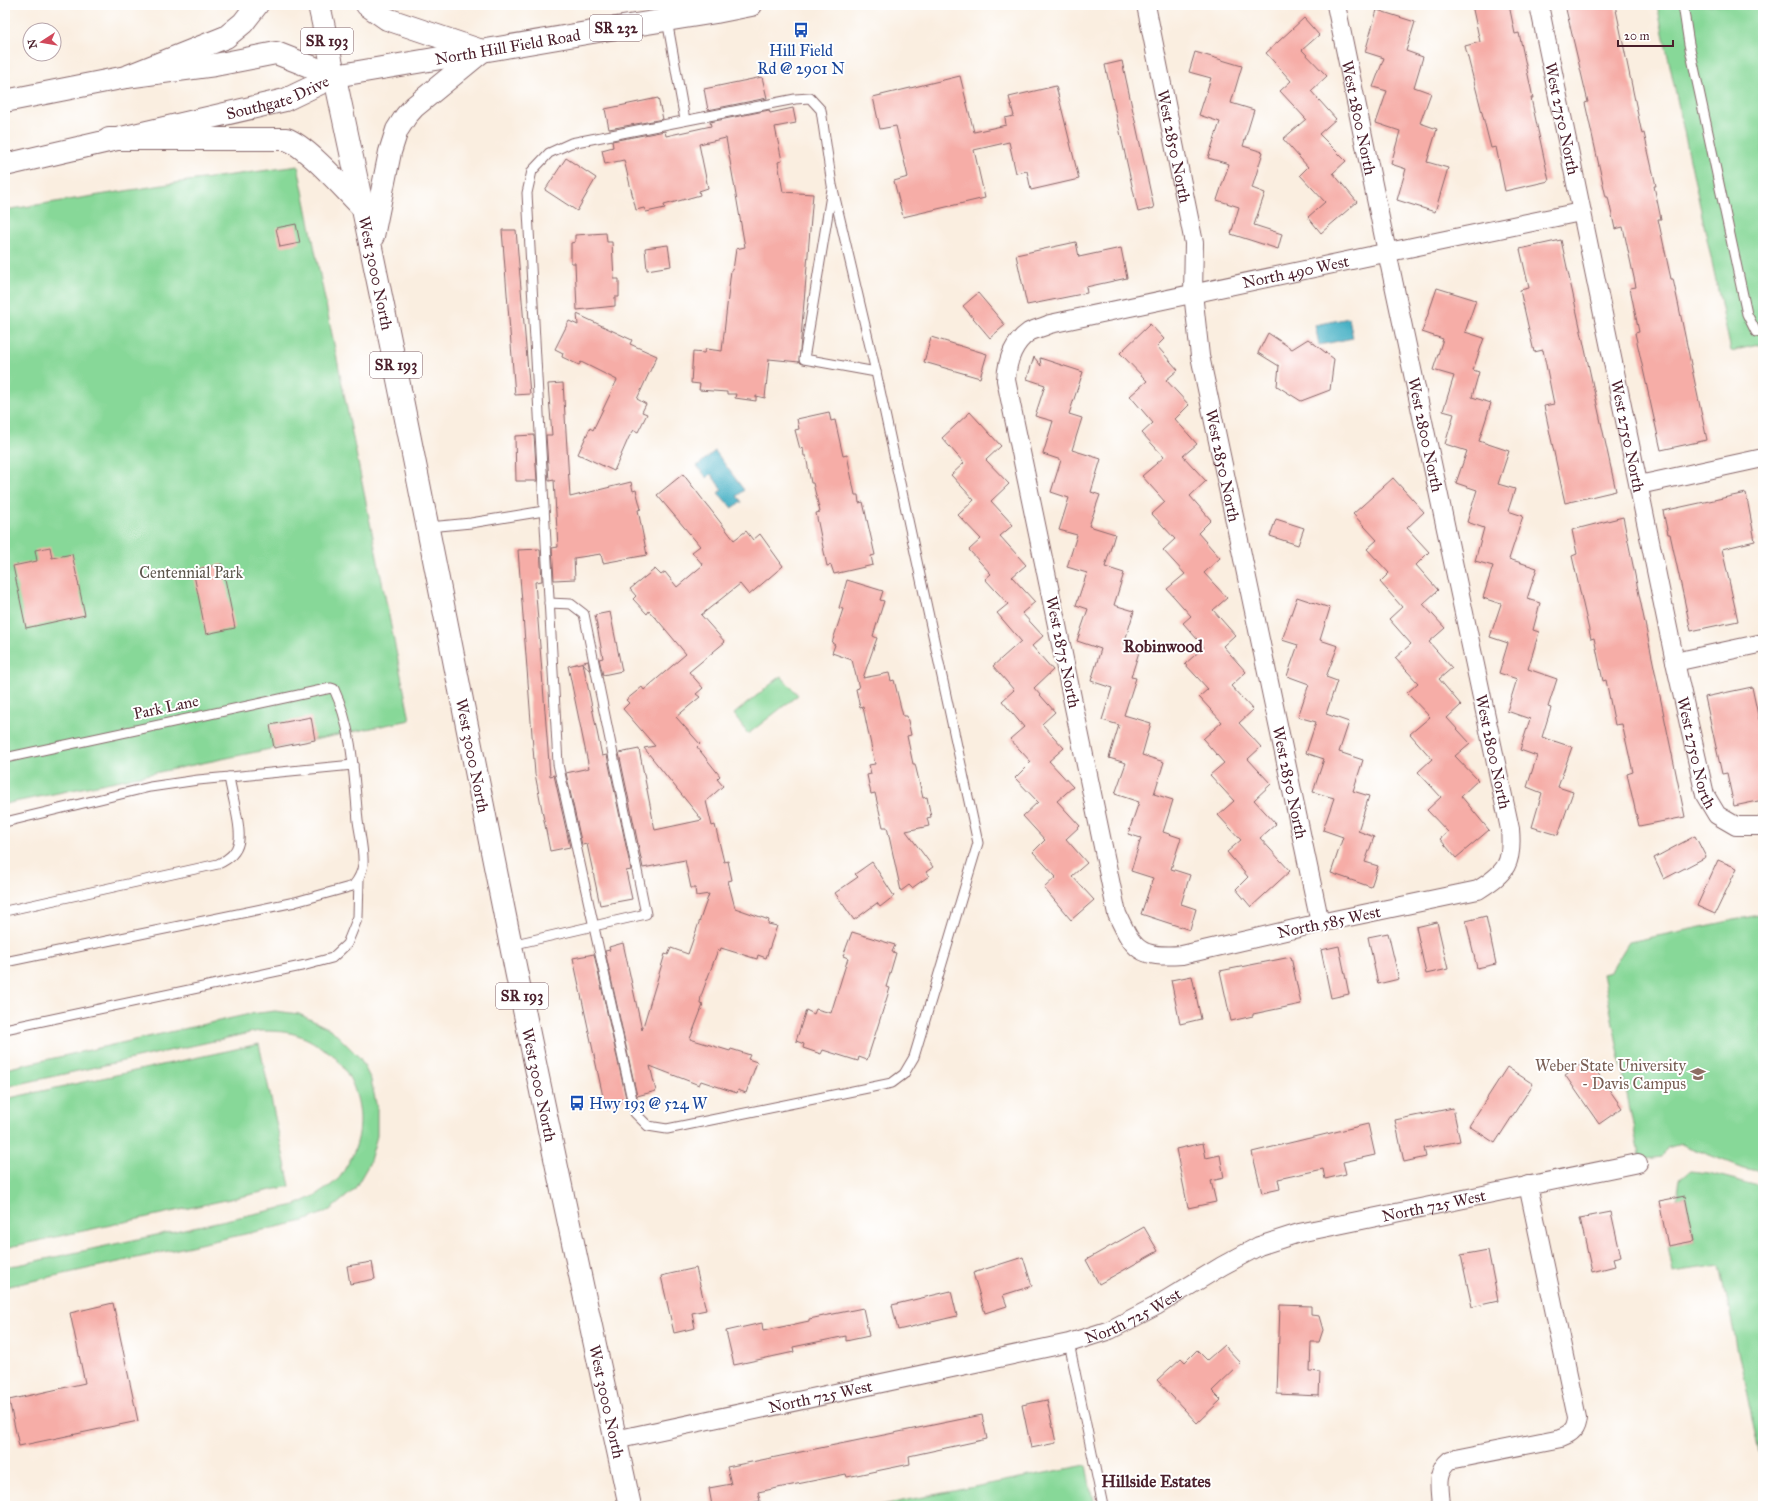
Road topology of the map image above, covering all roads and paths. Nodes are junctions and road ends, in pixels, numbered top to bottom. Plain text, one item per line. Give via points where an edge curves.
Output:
1 (257, 5) edge
2 (320, 5) edge
3 (367, 5) edge
4 (751, 5) edge
5 (1146, 5) edge
6 (1336, 5) edge
7 (1539, 5) edge
8 (1683, 5) edge
9 (715, 9) edge
10 (667, 20) junction
11 (482, 51) junction
12 (335, 76) junction
13 (126, 77) junction
14 (5, 101) edge
15 (685, 120) junction
16 (109, 139) junction
17 (5, 165) edge
18 (832, 185) junction
19 (363, 208) junction
20 (1581, 212) junction
21 (371, 245) junction
22 (1387, 252) junction
23 (1193, 293) junction
24 (1763, 333) edge
25 (1015, 346) joint
26 (876, 372) junction
27 (1763, 458) edge
28 (1639, 485) junction
29 (544, 511) junction
30 (429, 527) junction
31 (549, 603) junction
32 (1763, 643) edge
33 (1675, 662) junction
34 (5, 758) edge
35 (353, 765) junction
36 (229, 777) junction
37 (5, 822) edge
38 (1763, 826) edge
39 (1508, 865) joint
40 (359, 879) junction
41 (5, 911) edge
42 (1320, 923) junction
43 (594, 926) junction
44 (511, 945) junction
45 (1142, 952) joint
46 (5, 962) edge
47 (5, 1029) edge
48 (1638, 1163) dead end
49 (1528, 1185) junction
50 (1069, 1343) junction
51 (615, 1440) junction
52 (630, 1506) edge
53 (1103, 1506) edge
54 (1441, 1506) edge

1 - 13 main road via 243,23 226,37
2 - 12 main road, West 3000 North / SR 193
3 - 11 main road via 387,19
4 - 9 main road, North Hill Field Road / SR 232
5 - 23 street, West 2850 North via 1194,243
6 - 22 street, West 2800 North
7 - 20 street, West 2750 North
8 - 24 lane via 1689,44 1747,314 1756,332
9 - 10 main road, North Hill Field Road / SR 232
10 - 11 main road, North Hill Field Road / SR 232
10 - 15 lane
11 - 12 main road, North Hill Field Road / SR 232
11 - 21 main road via 414,107 401,123 390,152
12 - 13 main road, Southgate Drive via 276,53 215,65
12 - 16 main road, Southgate Drive / SR 232 via 285,100
12 - 19 main road, West 3000 North / SR 193
13 - 14 main road, Southgate Drive
15 - 18 lane via 810,98 821,110
15 - 29 lane via 571,143 550,153 532,171 527,193
16 - 17 main road, Southgate Drive / SR 232
16 - 19 main road via 286,139 311,156
18 - 26 lane
18 - 26 lane via 804,359
19 - 21 main road, West 3000 North / SR 193
20 - 22 street, North 490 West
20 - 28 street, West 2750 North
21 - 30 main road, West 3000 North / SR 193
22 - 23 street, North 490 West
22 - 39 street, West 2800 North via 1510,829 1512,848
23 - 25 street, North 490 West via 1050,324 1029,333
23 - 42 street, West 2850 North via 1200,356
25 - 45 street, West 2875 North via 1007,363 1006,380 1117,914 1127,935
26 - 43 lane via 978,843 914,1056 904,1074 892,1083 667,1129 648,1126 635,1113
27 - 28 street
28 - 33 street, West 2750 North
29 - 30 lane
29 - 31 lane
30 - 44 main road, West 3000 North / SR 193
31 - 43 lane via 558,764
31 - 43 lane via 570,604 584,614 646,914
32 - 33 street
33 - 38 street, West 2750 North via 1705,795 1717,815 1736,826
34 - 35 lane, Park Lane via 331,688 334,689 342,706
35 - 36 lane
35 - 40 lane via 363,863
36 - 37 lane via 150,787
36 - 41 lane via 240,832 238,845 228,860 128,885
39 - 42 street, North 585 West via 1494,880 1478,890
40 - 46 lane via 353,886 295,902
40 - 47 lane via 358,917 347,944 332,958
42 - 45 street, North 585 West via 1182,955 1161,956
43 - 44 lane
44 - 51 main road, West 3000 North / SR 193
48 - 49 street, North 725 West
49 - 50 street, North 725 West via 1299,1233 1259,1246 1110,1330
49 - 54 street via 1552,1296 1576,1428 1570,1435 1561,1438 1450,1460 1440,1472
50 - 51 street, North 725 West
50 - 53 lane
51 - 52 main road, West 3000 North / SR 193

